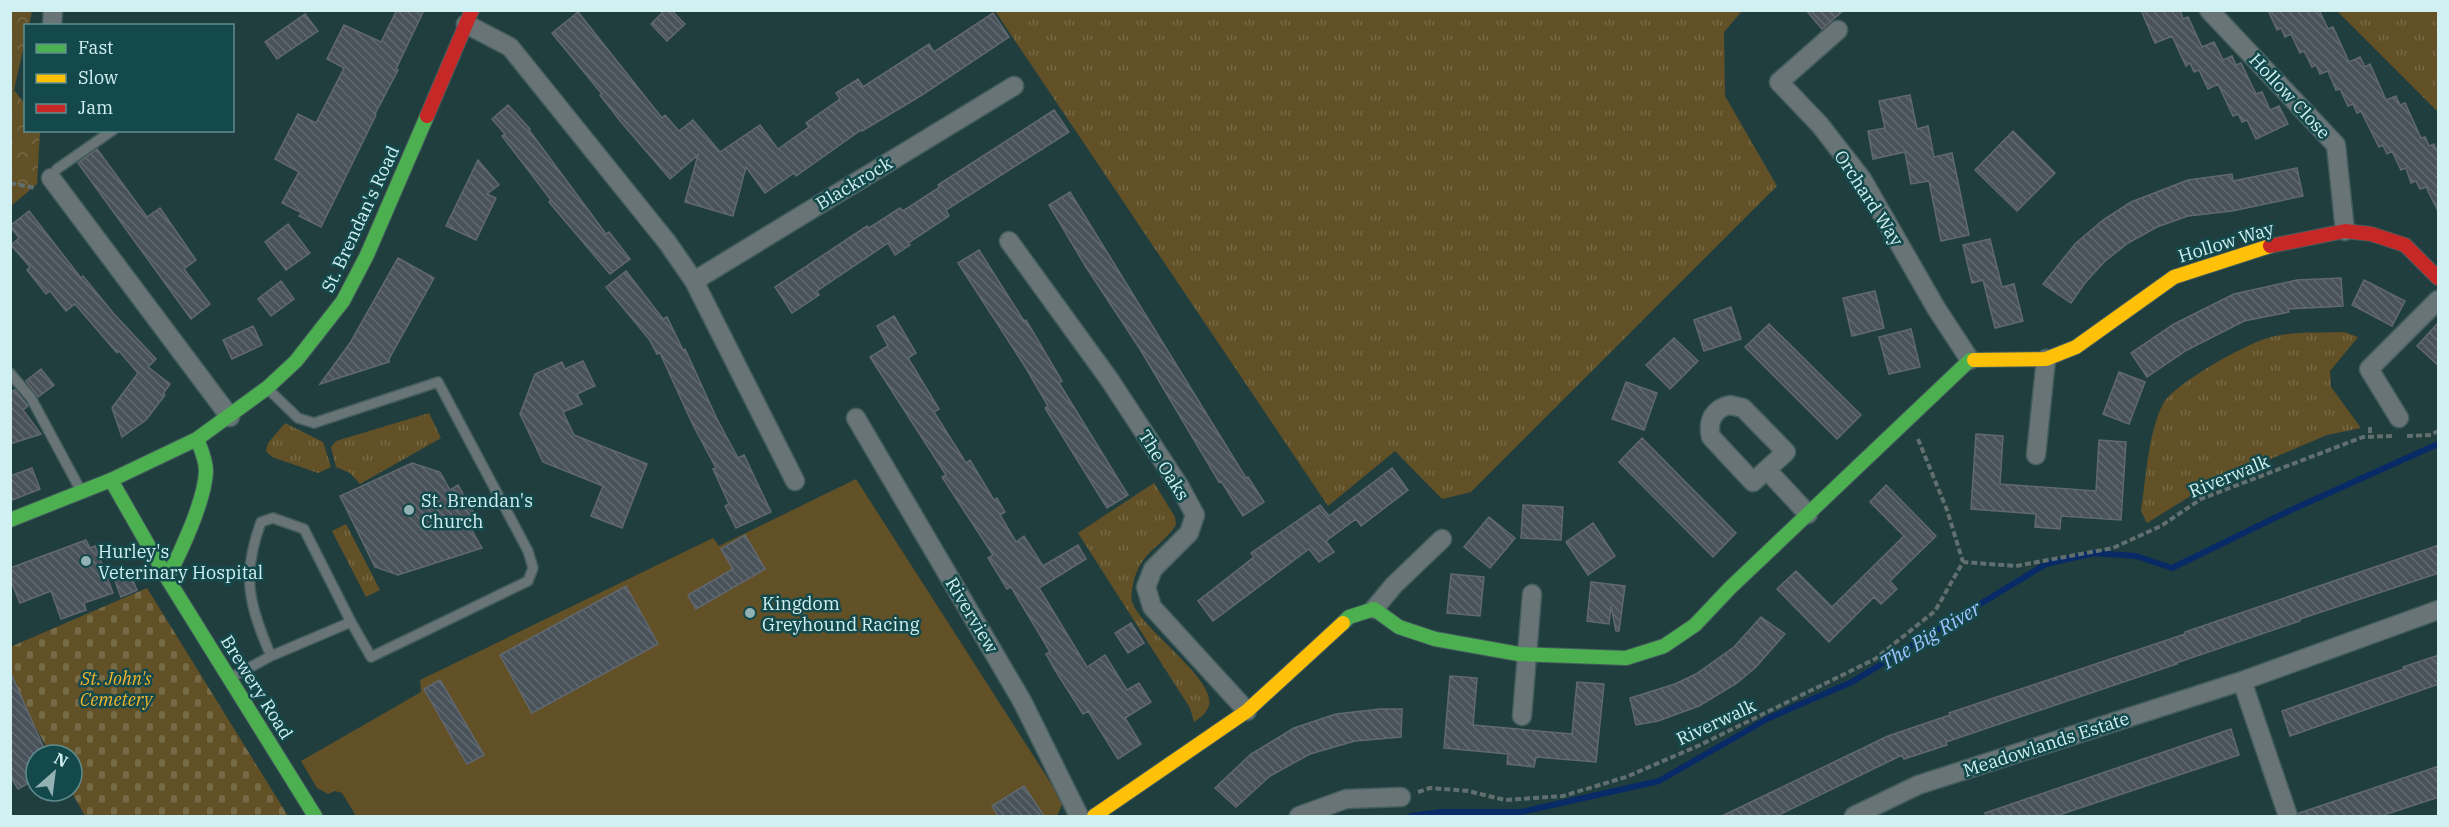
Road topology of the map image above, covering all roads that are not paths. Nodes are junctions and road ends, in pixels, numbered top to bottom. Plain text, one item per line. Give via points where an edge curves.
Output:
1 (2209, 10) edge
2 (469, 17) edge
3 (1838, 30) dead end
4 (1014, 86) dead end
5 (110, 132) edge
6 (51, 178) joint
7 (2345, 231) junction
8 (1009, 241) dead end
9 (2439, 278) edge
10 (694, 281) junction
11 (2439, 300) edge
12 (2046, 359) junction
13 (1970, 360) junction
14 (10, 373) edge
15 (267, 388) junction
16 (230, 417) junction
17 (855, 418) dead end
18 (2399, 418) dead end
19 (197, 439) junction
20 (2036, 455) dead end
21 (1767, 470) dead end
22 (111, 480) junction
23 (795, 481) dead end
24 (82, 492) junction
25 (1808, 514) junction
26 (10, 520) edge
27 (1442, 539) dead end
28 (167, 578) junction
29 (1532, 594) dead end
30 (1374, 609) junction
31 (2439, 610) edge
32 (351, 622) junction
33 (1528, 654) junction
34 (271, 656) junction
35 (230, 678) junction
36 (2242, 681) junction
37 (1247, 711) junction
38 (1522, 716) dead end
39 (1401, 797) dead end
40 (315, 816) edge
41 (1079, 816) edge
42 (1094, 816) edge
43 (1299, 816) edge
44 (1854, 816) edge
45 (2288, 816) edge

1 - 7 street, Hollow Close via 2336,145
2 - 10 street via 510,47 643,209
2 - 15 street, St. Brendan's Road via 367,255 342,301 296,362
3 - 13 street, Orchard Way via 1779,82 1820,124 1862,179
4 - 10 street, Blackrock
5 - 6 lane via 57,169
6 - 16 street
7 - 9 street, Hollow Way via 2405,245
7 - 12 street, Hollow Way via 2260,248 2175,276 2076,347
8 - 37 street, The Oaks via 1108,379 1195,515 1189,532 1153,569 1146,587 1152,607
10 - 23 street
11 - 18 street via 2369,369
12 - 13 street
12 - 20 street
13 - 25 street
14 - 24 lane via 31,398
15 - 16 street, St. Brendan's Road
15 - 32 lane via 298,418 314,423 438,382 528,551 533,568 528,581 371,657
16 - 19 street, St. Brendan's Road
17 - 41 street, Riverview via 1022,701
19 - 22 street, St. Brendan's Road
19 - 28 street via 206,471 203,489
21 - 25 street
22 - 24 street, St. Brendan's Road
22 - 28 street, Brewery Road
24 - 26 street, St. Brendan's Road
25 - 33 street via 1695,625 1664,646 1626,658
27 - 30 street
28 - 35 street, Brewery Road
29 - 33 street
30 - 33 street via 1399,627 1435,639
30 - 37 street via 1349,617
31 - 36 street, Meadowlands Estate
32 - 34 lane
32 - 34 lane via 304,529 273,518 261,522 252,554 250,599
33 - 38 street
34 - 35 lane
35 - 40 street, Brewery Road
36 - 44 street, Meadowlands Estate via 1917,785
36 - 45 street
37 - 42 street
39 - 43 street via 1346,799

